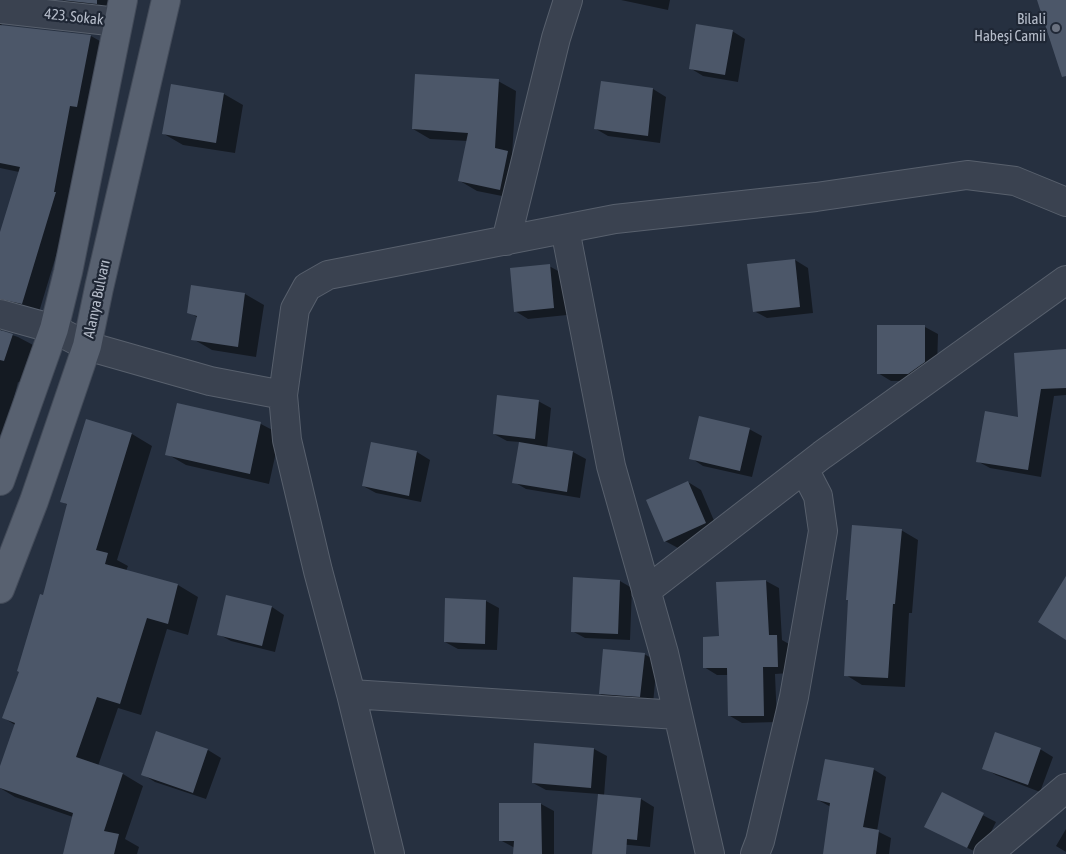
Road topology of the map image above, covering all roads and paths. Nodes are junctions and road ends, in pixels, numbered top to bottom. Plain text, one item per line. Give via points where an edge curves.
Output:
1 (166, 0) edge
2 (568, 0) edge
3 (0, 9) edge
4 (120, 11) edge
5 (1066, 202) edge
6 (565, 229) junction
7 (506, 241) junction
8 (1066, 280) edge
9 (0, 314) edge
10 (54, 329) junction
11 (87, 346) junction
12 (283, 395) junction
13 (804, 469) junction
14 (0, 481) edge
15 (0, 589) edge
16 (646, 591) junction
17 (351, 694) junction
18 (678, 715) junction
19 (1066, 788) edge
20 (390, 854) edge
21 (710, 854) edge
22 (754, 854) edge
23 (988, 854) edge

1 - 11 main road, Alanya Bulvarı
2 - 7 street
3 - 4 street, 423. Sokak
4 - 10 main road
5 - 6 street via 1015,181 967,175 816,197 615,219
6 - 7 street
6 - 16 street via 611,466
7 - 12 street via 328,275 307,287 295,309
8 - 13 street
9 - 10 street
10 - 11 street
10 - 14 main road
11 - 12 street via 210,382
11 - 15 main road, Alanya Bulvarı
12 - 17 street via 288,440
13 - 16 street
13 - 22 street via 818,496 823,532 794,698 760,841
16 - 18 street
17 - 18 street
17 - 20 street
18 - 21 street
19 - 23 street

